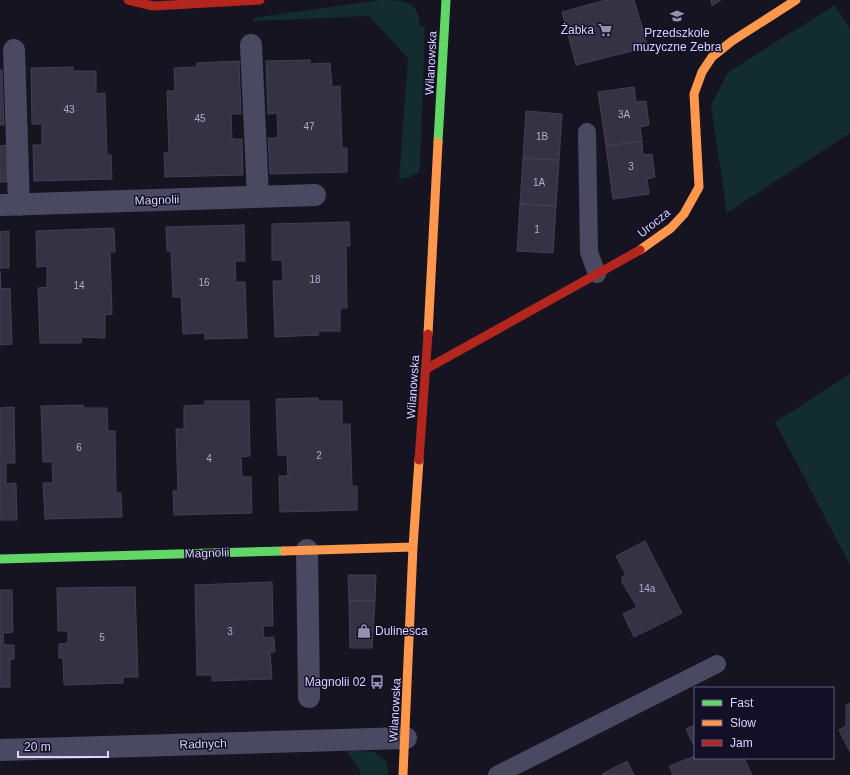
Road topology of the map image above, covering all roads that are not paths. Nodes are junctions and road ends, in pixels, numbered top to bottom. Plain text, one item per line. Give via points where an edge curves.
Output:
1 (128, 0) edge
2 (260, 0) edge
3 (446, 0) edge
4 (796, 0) edge
5 (251, 45) dead end
6 (14, 50) dead end
7 (587, 132) dead end
8 (314, 195) dead end
9 (258, 197) junction
10 (10, 205) edge
11 (597, 274) junction
12 (426, 369) junction
13 (413, 547) junction
14 (307, 550) junction
15 (0, 559) edge
16 (717, 664) dead end
17 (308, 697) dead end
18 (406, 738) junction
19 (0, 750) edge
20 (403, 775) edge
21 (497, 775) edge

1 - 2 street via 153,6
3 - 12 street, Wilanowska
4 - 11 street, Urocza via 732,41 712,57 702,72 694,94 699,187 684,214 671,228 648,245
5 - 9 street
6 - 10 street
7 - 11 lane via 589,252
8 - 9 street, Magnolii
9 - 10 street, Magnolii
11 - 12 street, Urocza
12 - 13 street, Wilanowska
13 - 14 street, Magnolii
13 - 18 street, Wilanowska
14 - 15 street, Magnolii
14 - 17 street
16 - 21 lane
18 - 19 street, Radnych
18 - 20 street, Wilanowska

